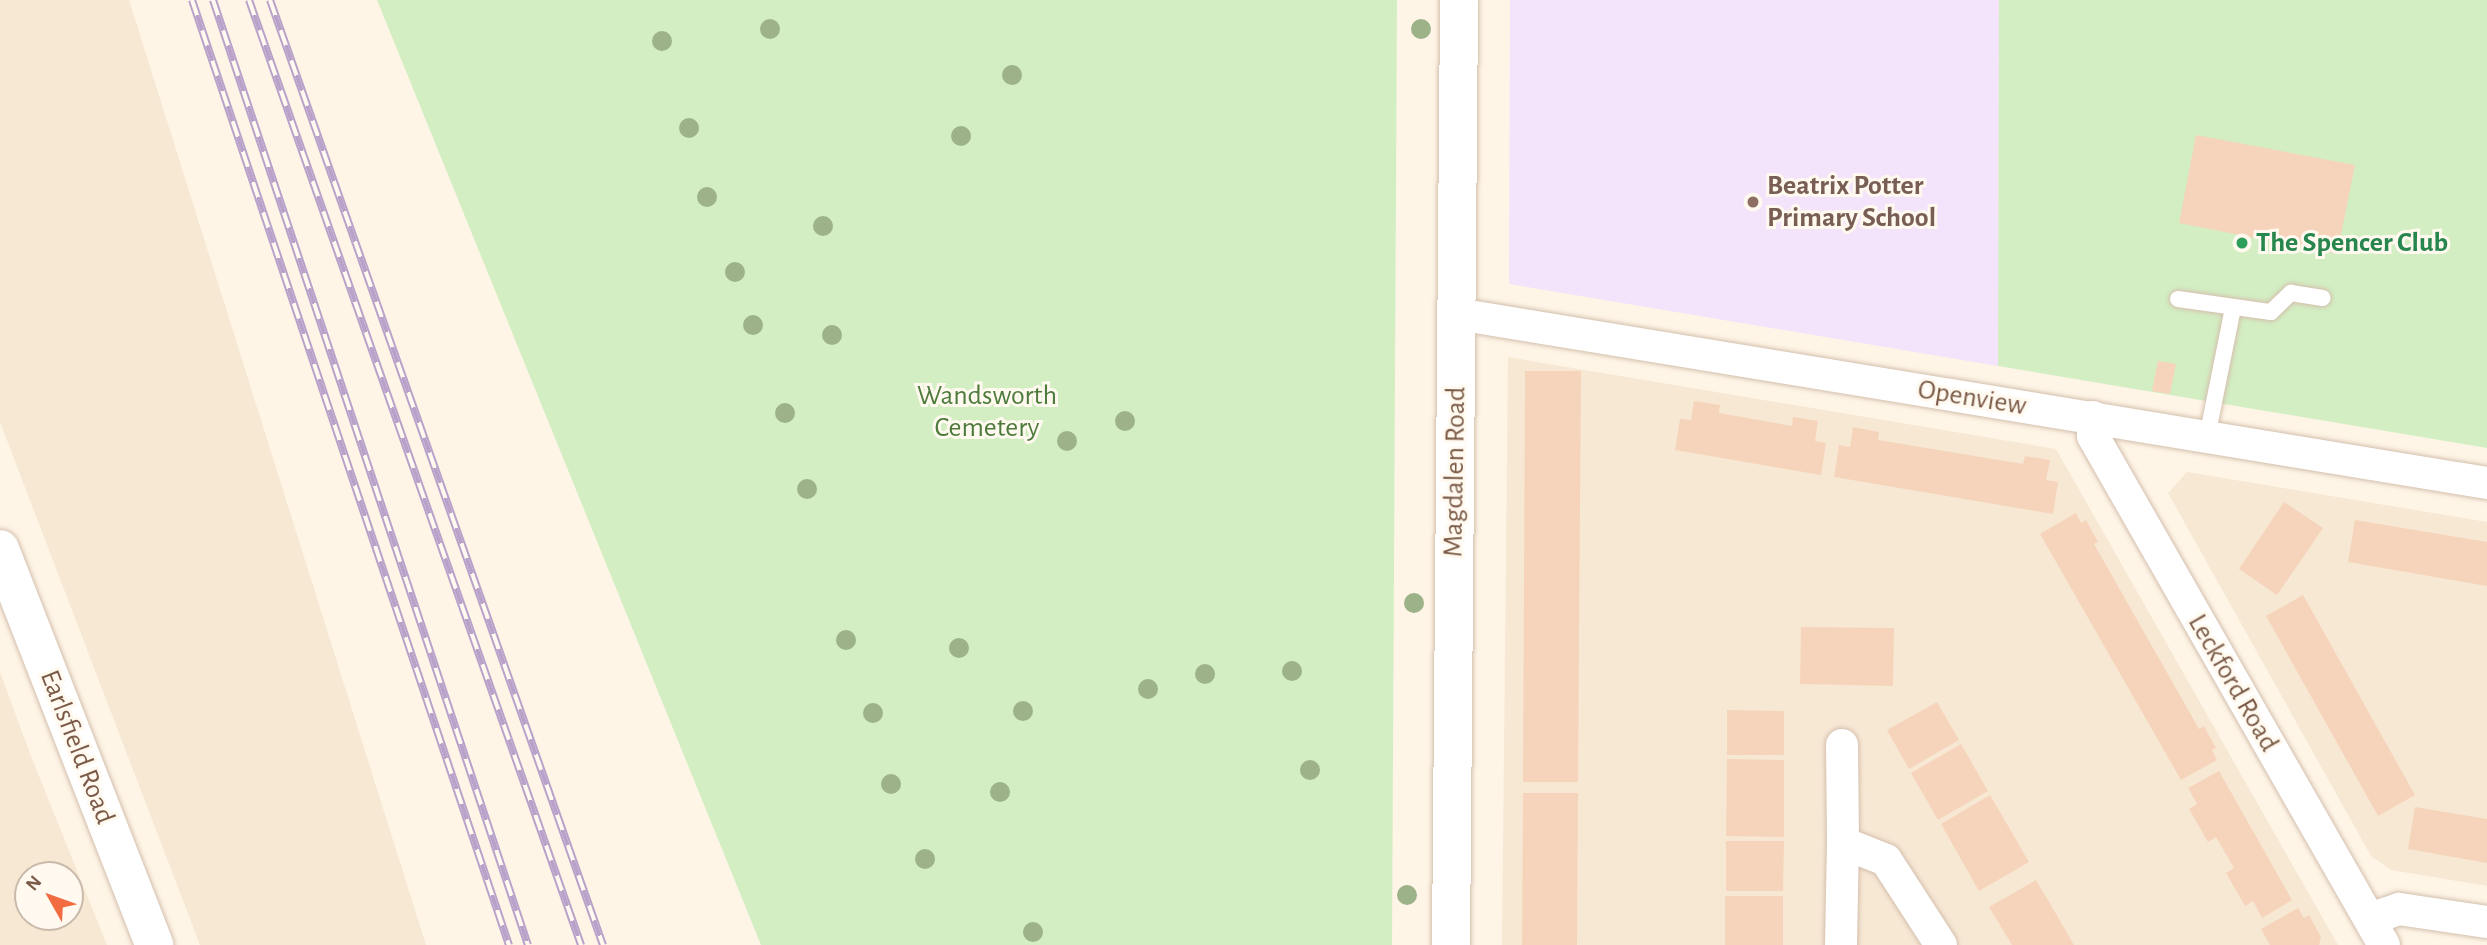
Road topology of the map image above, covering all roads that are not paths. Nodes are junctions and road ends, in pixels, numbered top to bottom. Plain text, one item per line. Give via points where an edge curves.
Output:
1 (1460, 0) edge
2 (2323, 298) dead end
3 (2178, 299) dead end
4 (2233, 309) junction
5 (1457, 314) junction
6 (2093, 417) junction
7 (2207, 437) junction
8 (2487, 483) edge
9 (0, 549) edge
10 (1842, 745) dead end
11 (1843, 843) junction
12 (2487, 922) edge
13 (2377, 932) edge
14 (154, 945) edge
15 (1451, 945) edge
16 (1841, 945) edge
17 (1941, 945) edge

1 - 5 street, Magdalen Road
2 - 4 lane via 2291,293 2271,312
3 - 4 lane
4 - 7 lane
5 - 6 street, Openview
5 - 15 street, Magdalen Road
6 - 7 street, Openview
6 - 13 street, Leckford Road via 2097,444
7 - 8 street, Openview
9 - 14 street, Earlsfield Road
10 - 11 street
11 - 16 street
11 - 17 street via 1886,860
12 - 13 street via 2399,909

